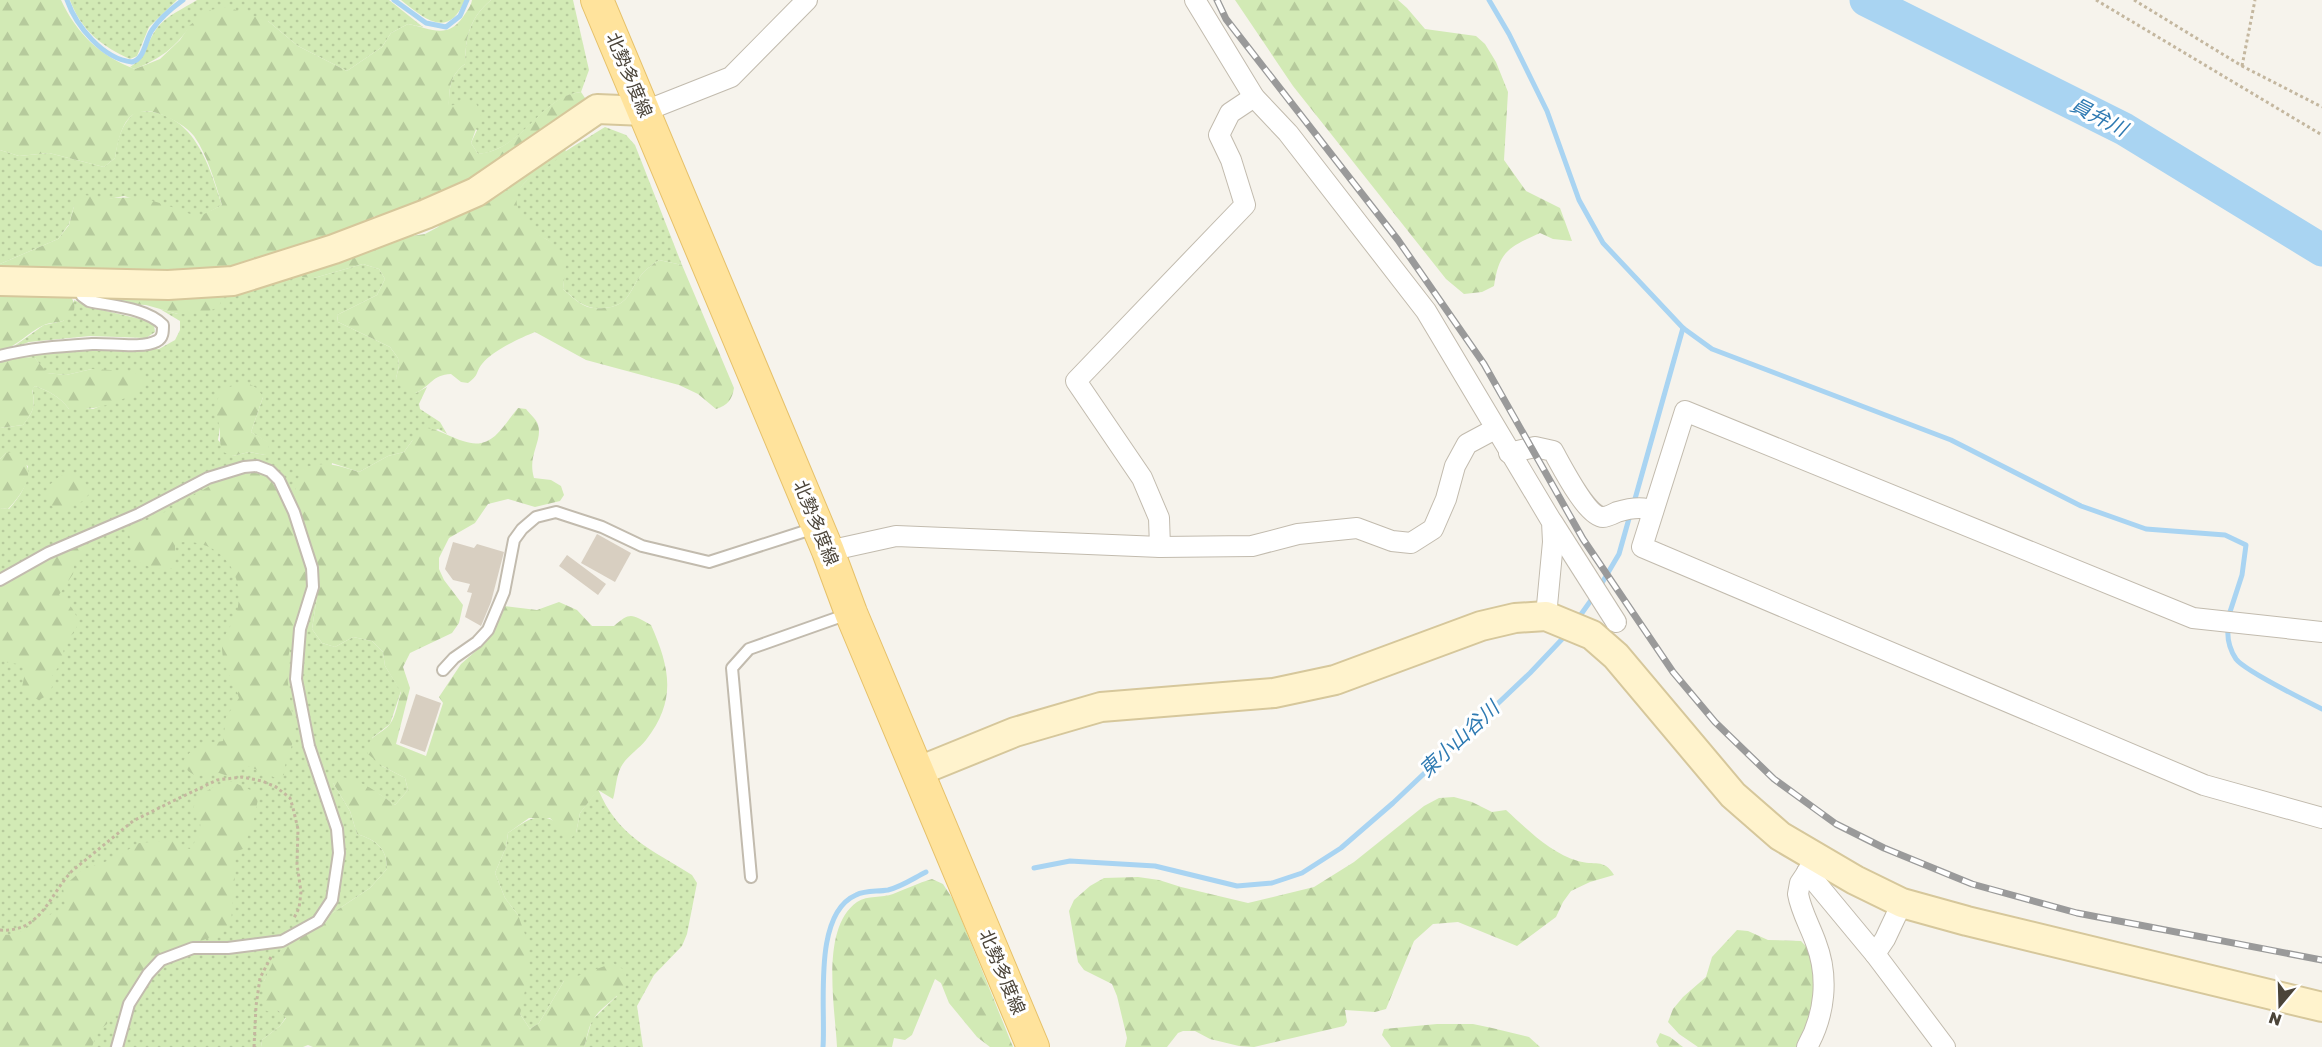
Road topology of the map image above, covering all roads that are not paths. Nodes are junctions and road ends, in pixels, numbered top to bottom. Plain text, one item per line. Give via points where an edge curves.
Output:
1 (597, 0) edge
2 (807, 0) edge
3 (1195, 0) edge
4 (1254, 97) junction
5 (645, 111) junction
6 (0, 281) edge
7 (77, 282) junction
8 (0, 356) edge
9 (1495, 429) junction
10 (1509, 453) junction
11 (1650, 510) junction
12 (1552, 522) junction
13 (823, 539) junction
14 (1160, 547) junction
15 (0, 580) edge
16 (851, 613) junction
17 (1554, 619) junction
18 (1604, 628) junction
19 (2322, 632) edge
20 (442, 670) dead end
21 (919, 771) junction
22 (2322, 818) edge
23 (1812, 866) junction
24 (751, 878) dead end
25 (1902, 903) junction
26 (1875, 954) junction
27 (2322, 1007) edge
28 (117, 1047) edge
29 (1033, 1047) edge
30 (1807, 1047) edge
31 (1945, 1047) edge

1 - 5 main road, 北勢多度線
2 - 5 street via 731,77
3 - 4 street
4 - 9 street via 1288,133 1426,311
4 - 14 street via 1230,113 1220,135 1245,205 1076,381 1142,478 1159,518
5 - 7 street via 597,108 476,192 344,245 233,280 168,285
5 - 13 main road, 北勢多度線
6 - 7 street
7 - 8 lane via 82,296 89,301 158,320 163,325 163,334 159,340 146,344 93,344
9 - 10 street
9 - 14 street via 1467,444 1433,529 1411,543 1392,541 1357,528 1298,534 1252,546
10 - 11 street via 1535,447 1553,451 1594,514 1604,517 1622,511
10 - 12 street
11 - 19 street via 1685,411 2193,618
11 - 22 street via 1642,547 2204,785
12 - 17 street
12 - 18 street via 1605,605
13 - 14 street via 896,536
13 - 16 main road, 北勢多度線
13 - 20 lane via 709,562 642,546 556,512 536,517 514,540 504,592 488,630
15 - 28 lane via 48,553 140,514 208,478 244,466 270,471 279,480 312,568 313,587 300,629 296,679 309,746 337,829 339,852 334,891 326,911 318,921 282,941 193,948 161,960 129,1004
16 - 21 main road, 北勢多度線
16 - 24 lane via 749,649 732,668
17 - 18 street
17 - 21 street via 1515,618 1481,626 1335,680 1274,693 1101,707 1014,732
18 - 23 street via 1616,656 1733,795
21 - 29 main road, 北勢多度線
23 - 25 street
23 - 26 street
23 - 30 street via 1800,883 1798,894 1825,978 1821,1010
25 - 26 street
25 - 27 street
26 - 31 street

